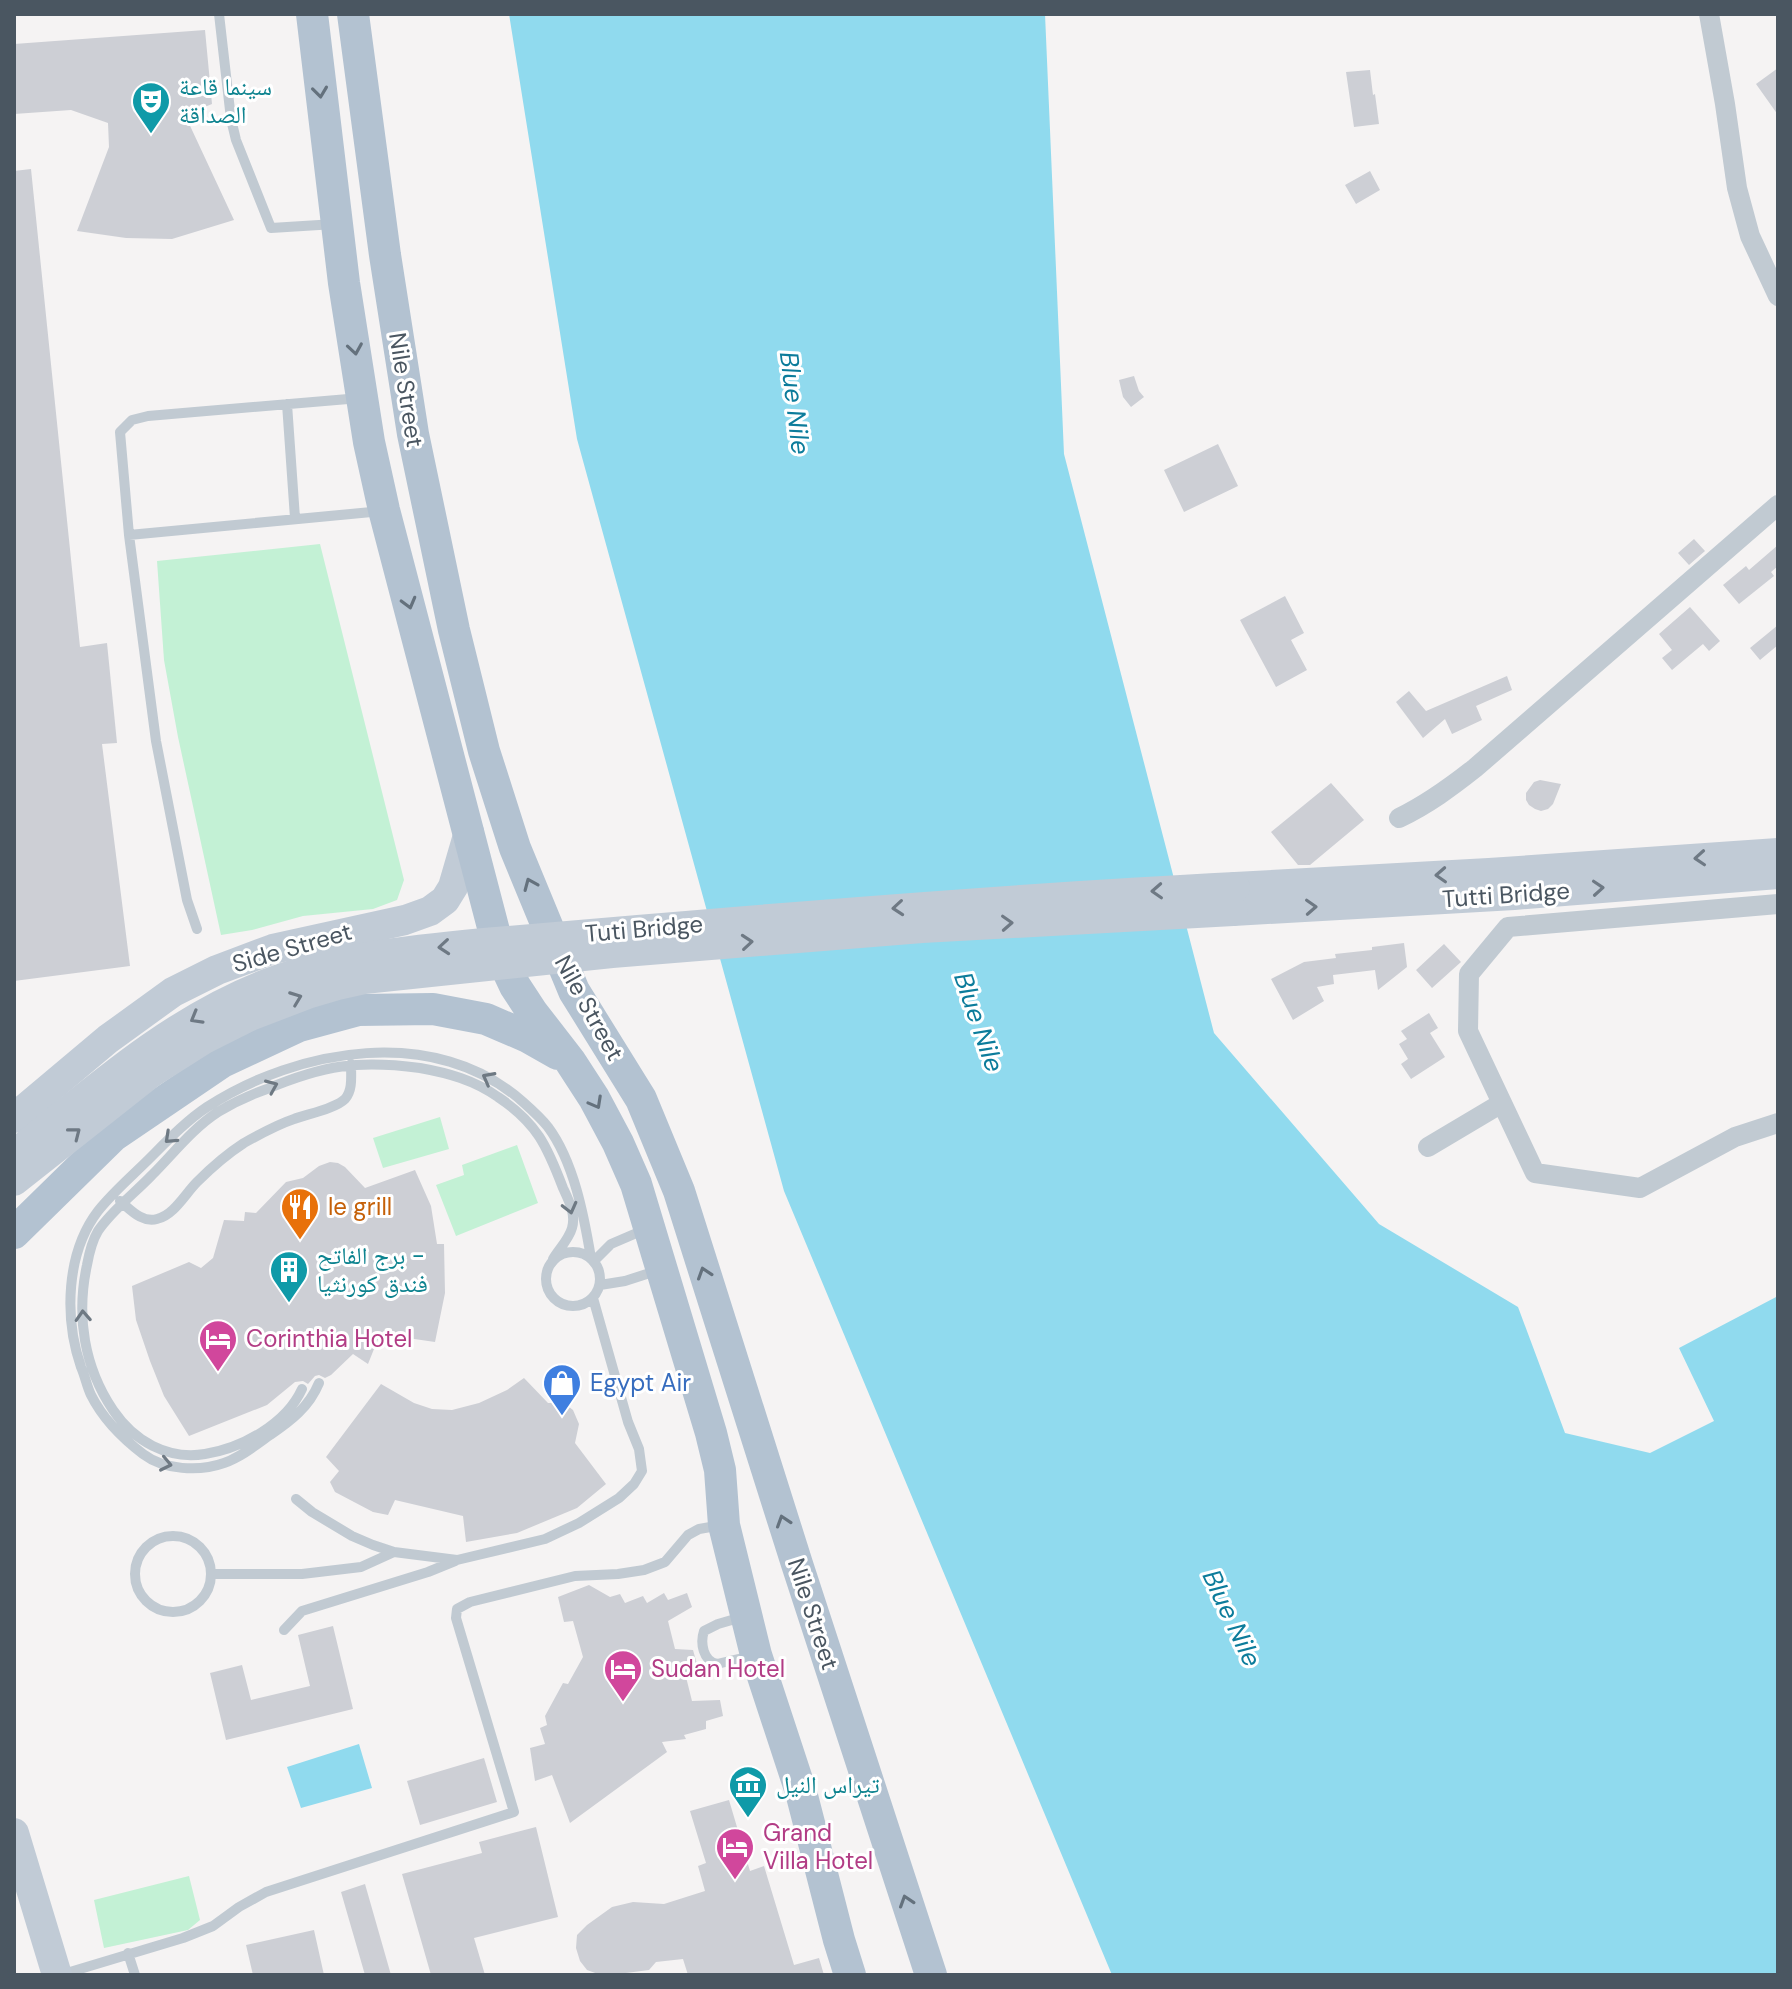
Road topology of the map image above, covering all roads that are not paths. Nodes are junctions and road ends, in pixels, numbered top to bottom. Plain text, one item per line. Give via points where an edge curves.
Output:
1 (219, 14) edge
2 (312, 14) edge
3 (353, 14) edge
4 (1709, 14) edge
5 (337, 223) junction
6 (1778, 296) edge
7 (362, 397) junction
8 (287, 404) junction
9 (413, 434) junction
10 (369, 442) junction
11 (1778, 505) edge
12 (384, 510) junction
13 (295, 518) junction
14 (129, 535) junction
15 (1399, 818) dead end
16 (469, 832) junction
17 (1778, 853) edge
18 (1778, 874) edge
19 (1778, 904) edge
20 (197, 929) dead end
21 (570, 1061) junction
22 (351, 1064) junction
23 (1502, 1103) junction
24 (14, 1118) edge
25 (1778, 1123) edge
26 (1428, 1147) dead end
27 (14, 1155) edge
28 (14, 1181) edge
29 (113, 1195) junction
30 (123, 1203) junction
31 (649, 1227) junction
32 (14, 1233) edge
33 (553, 1259) junction
34 (593, 1260) junction
35 (661, 1270) junction
36 (600, 1285) junction
37 (593, 1298) junction
38 (319, 1383) dead end
39 (302, 1389) dead end
40 (296, 1499) dead end
41 (724, 1525) junction
42 (394, 1552) junction
43 (457, 1560) junction
44 (211, 1574) junction
45 (748, 1615) junction
46 (284, 1630) dead end
47 (756, 1655) junction
48 (14, 1833) edge
49 (128, 1953) junction
50 (59, 1975) edge
51 (135, 1975) edge
52 (850, 1975) edge
53 (931, 1975) edge

1 - 5 lane via 234,130 271,228
2 -> 5 main road, Nile Street
3 - 9 main road, Nile Street
4 - 6 street via 1737,188 1750,236
5 -> 7 main road, Nile Street
7 - 8 lane
7 - 10 main road, Nile Street
8 - 13 lane
8 - 14 lane via 132,420 120,432
9 - 10 main road
53 -> 9 main road, Nile Street via 679,1191 641,1099 574,991 515,848 454,630
10 - 12 main road, Nile Street
11 - 15 street via 1475,768 1440,796
12 - 13 lane
12 -> 16 main road, Nile Street
13 - 14 lane
14 - 20 lane via 156,741
16 - 21 main road, Nile Street via 500,954 532,1012
16 - 24 street, Side Street via 453,887 430,911 273,949 217,970 173,992 108,1039
17 -> 27 street, Tuti Bridge, bridge via 1078,895 468,945 348,960 306,970 216,1006 146,1050
28 -> 18 street, Tuti Bridge, bridge via 152,1072 204,1039 310,993 364,979 922,928 1514,895
19 - 23 street via 1508,927 1469,974 1468,1031
21 -> 31 main road, Nile Street via 618,1143
21 - 32 main road via 486,1019 433,1009 358,1010 299,1026 222,1062 113,1136
30 -> 22 lane via 216,1113 301,1074
22 - 30 lane via 350,1090 342,1102 271,1128 242,1145 195,1183 168,1214 147,1220
22 -> 33 lane via 396,1065 465,1078 522,1115 548,1149 572,1210 572,1229
23 - 25 street via 1535,1173 1640,1188 1735,1137
23 - 26 street
29 - 30 lane
34 -> 29 lane via 581,1202 550,1129 539,1116 507,1088 472,1069 398,1053 334,1056 245,1086 206,1107
29 -> 38 lane via 96,1213 78,1252 72,1332 91,1395 128,1443 153,1461 176,1467 224,1463 300,1412
39 -> 30 lane via 288,1411 269,1426 209,1454 163,1451 125,1425 95,1379 82,1313 92,1245
31 - 34 lane via 611,1244
31 - 35 main road, Nile Street
33 - 34 lane via 572,1251
33 - 37 lane via 545,1279 554,1299 574,1306
34 - 36 lane
35 - 36 lane
35 - 41 main road, Nile Street via 720,1470
36 - 37 lane
37 - 43 lane via 642,1471 619,1498 568,1528 545,1539
40 - 42 lane via 352,1536
41 - 45 main road, Nile Street
41 - 49 lane via 688,1535 665,1562 644,1570 575,1576 457,1609 514,1812 266,1892 213,1926
42 - 43 lane
42 - 44 lane via 361,1567 302,1574
43 - 46 lane via 302,1611
44 - 44 lane via 201,1600 176,1612 150,1604 135,1581 141,1554 162,1537 176,1536 201,1548
45 - 47 main road, Nile Street
45 - 47 lane via 704,1631 703,1649 712,1664
47 - 52 main road, Nile Street via 801,1792
48 - 50 street
49 - 50 lane
49 - 51 lane

